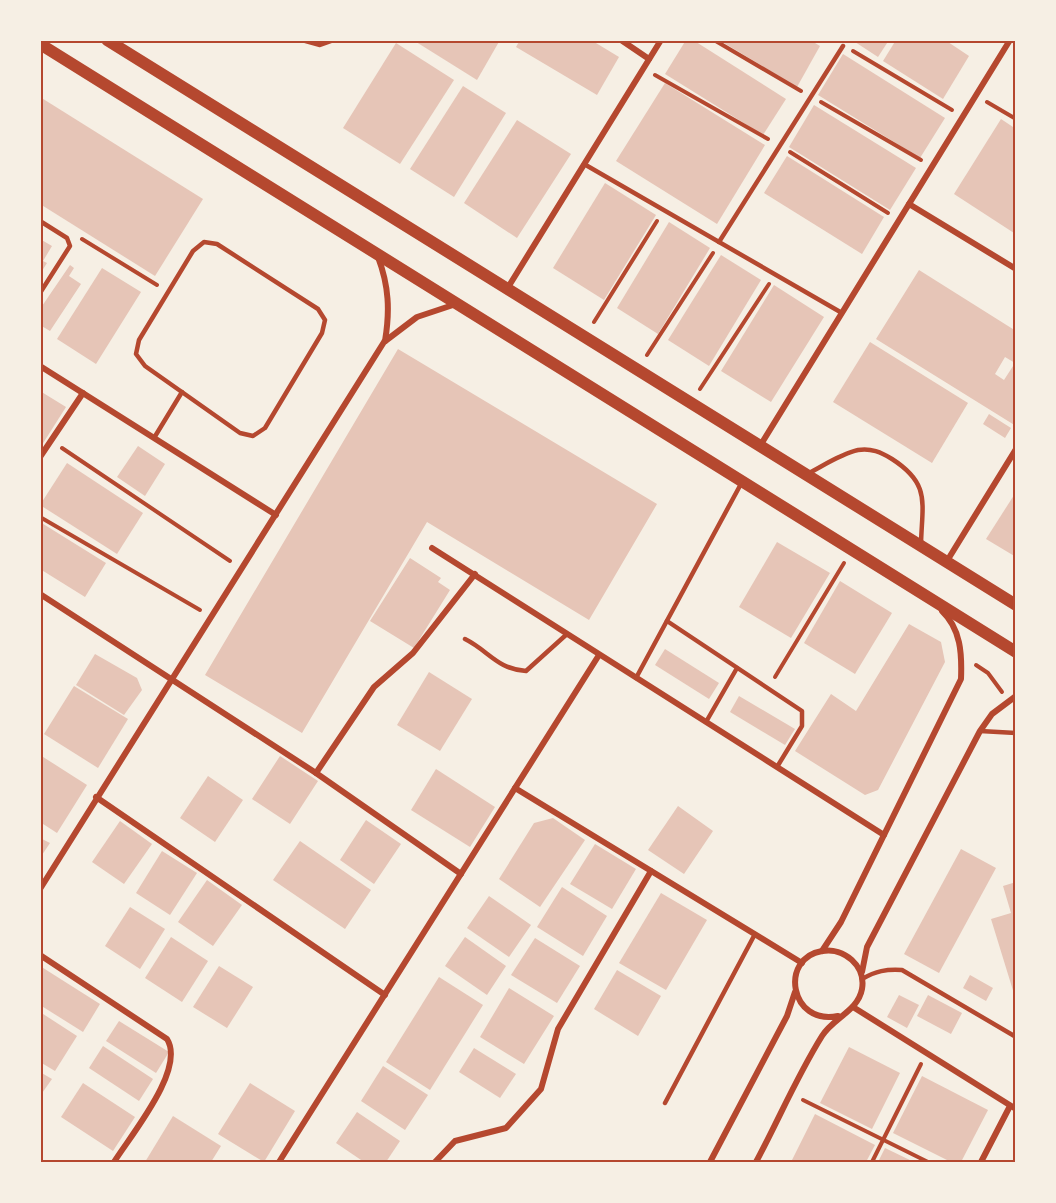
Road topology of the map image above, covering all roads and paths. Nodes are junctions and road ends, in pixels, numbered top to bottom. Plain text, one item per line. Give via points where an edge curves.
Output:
1 (302, 40) edge
2 (334, 40) edge
3 (621, 40) edge
4 (661, 40) edge
5 (1010, 40) edge
6 (111, 42) edge
7 (40, 44) edge
8 (843, 46) joint
9 (649, 58) junction
10 (976, 95) junction
11 (963, 117) junction
12 (1016, 119) edge
13 (585, 164) junction
14 (909, 204) junction
15 (665, 208) junction
16 (40, 221) edge
17 (67, 238) junction
18 (720, 242) junction
19 (376, 253) junction
20 (1016, 269) edge
21 (775, 274) junction
22 (507, 290) junction
23 (168, 292) junction
24 (40, 293) edge
25 (456, 303) junction
26 (842, 313) junction
27 (584, 338) junction
28 (384, 342) junction
29 (40, 366) edge
30 (636, 370) junction
31 (182, 392) junction
32 (83, 393) junction
33 (690, 404) junction
34 (154, 438) junction
35 (51, 441) junction
36 (760, 447) junction
37 (1016, 449) edge
38 (40, 457) edge
39 (805, 475) junction
40 (743, 482) junction
41 (276, 515) junction
42 (40, 517) edge
43 (921, 546) junction
44 (432, 548) dead end
45 (852, 550) junction
46 (947, 562) junction
47 (242, 568) junction
48 (475, 574) junction
49 (40, 594) edge
50 (931, 600) junction
51 (1016, 605) edge
52 (212, 617) junction
53 (667, 621) junction
54 (567, 634) junction
55 (465, 639) dead end
56 (1016, 652) edge
57 (599, 655) junction
58 (962, 657) junction
59 (737, 668) junction
60 (636, 678) junction
61 (172, 680) junction
62 (768, 688) junction
63 (1016, 696) edge
64 (1008, 700) junction
65 (706, 722) junction
66 (980, 731) junction
67 (1016, 733) edge
68 (777, 767) junction
69 (316, 773) junction
70 (515, 788) junction
71 (96, 797) junction
72 (884, 835) junction
73 (651, 871) junction
74 (461, 874) junction
75 (40, 889) edge
76 (754, 934) junction
77 (822, 951) junction
78 (40, 955) edge
79 (802, 963) junction
80 (862, 979) junction
81 (795, 991) junction
82 (385, 995) junction
83 (853, 1007) junction
84 (838, 1016) junction
85 (1016, 1036) edge
86 (926, 1054) junction
87 (791, 1095) junction
88 (665, 1103) dead end
89 (1013, 1107) edge
90 (883, 1140) junction
91 (114, 1162) edge
92 (279, 1162) edge
93 (435, 1162) edge
94 (710, 1162) edge
95 (756, 1162) edge
96 (872, 1162) edge
97 (928, 1162) edge
98 (981, 1162) edge

1 - 2 lane via 320,45
3 - 9 street
4 - 9 street
5 - 10 street
6 - 22 main road
7 - 19 main road
8 - 11 path
8 - 18 lane
9 - 13 street
10 - 11 street
10 - 12 path
11 - 14 street
13 - 15 lane
13 - 22 street
14 - 20 street
14 - 26 street
15 - 18 lane
15 - 27 path
16 - 17 lane
17 - 23 path via 82,239
17 - 24 lane via 70,246
18 - 21 lane
18 - 30 path
19 - 25 main road
19 - 28 street via 389,296
21 - 26 lane
21 - 33 path
22 - 27 main road
23 - 31 lane via 138,340 136,354 145,366
23 - 31 lane via 198,245 211,242 318,309 325,320 322,333 260,433 240,433
25 - 28 street via 417,317
25 - 40 main road
26 - 36 street
27 - 30 main road
28 - 41 street
29 - 32 street
30 - 33 main road
31 - 34 lane
32 - 34 street
32 - 35 street
33 - 36 main road
34 - 41 street
35 - 38 street
35 - 47 path
36 - 39 main road
37 - 46 street
39 - 43 main road
39 - 43 lane via 857,450 882,453 908,470 919,484
40 - 45 main road
40 - 53 lane
41 - 47 street
42 - 52 path
43 - 46 main road
44 - 48 street
45 - 50 main road
45 - 62 path
46 - 51 main road
47 - 52 street
48 - 54 street
48 - 69 street via 413,653 375,687
49 - 61 street
50 - 56 main road
50 - 58 street via 947,615 958,635
52 - 61 street
53 - 59 lane
53 - 60 lane
54 - 55 lane via 526,671 508,670
54 - 57 street
57 - 60 street
57 - 70 street
58 - 64 path via 988,672
58 - 72 street via 961,679 953,700
59 - 62 lane
59 - 65 lane
60 - 65 street
61 - 69 street
61 - 71 street
62 - 68 lane via 804,716
63 - 64 street
64 - 66 street
65 - 68 street
66 - 67 lane
66 - 80 street via 867,947
68 - 72 street
69 - 74 street
70 - 73 street
70 - 74 street
71 - 75 street
71 - 82 street
72 - 77 street via 841,922
73 - 76 street
73 - 93 street via 558,1029 541,1089 506,1128 455,1142
74 - 82 street
76 - 79 street
76 - 88 lane
77 - 79 street
77 - 80 street via 843,953 852,960
78 - 91 street via 166,1039 172,1048 165,1081
79 - 81 street
80 - 83 street via 862,989
80 - 85 lane via 874,972 902,970
81 - 84 street via 804,1008 812,1013 829,1018
81 - 94 street via 787,1016
82 - 92 street
83 - 84 street
83 - 86 street
84 - 87 street via 821,1037
86 - 89 street
86 - 90 path
87 - 90 path
87 - 95 street
89 - 98 street
90 - 96 path
90 - 97 path

